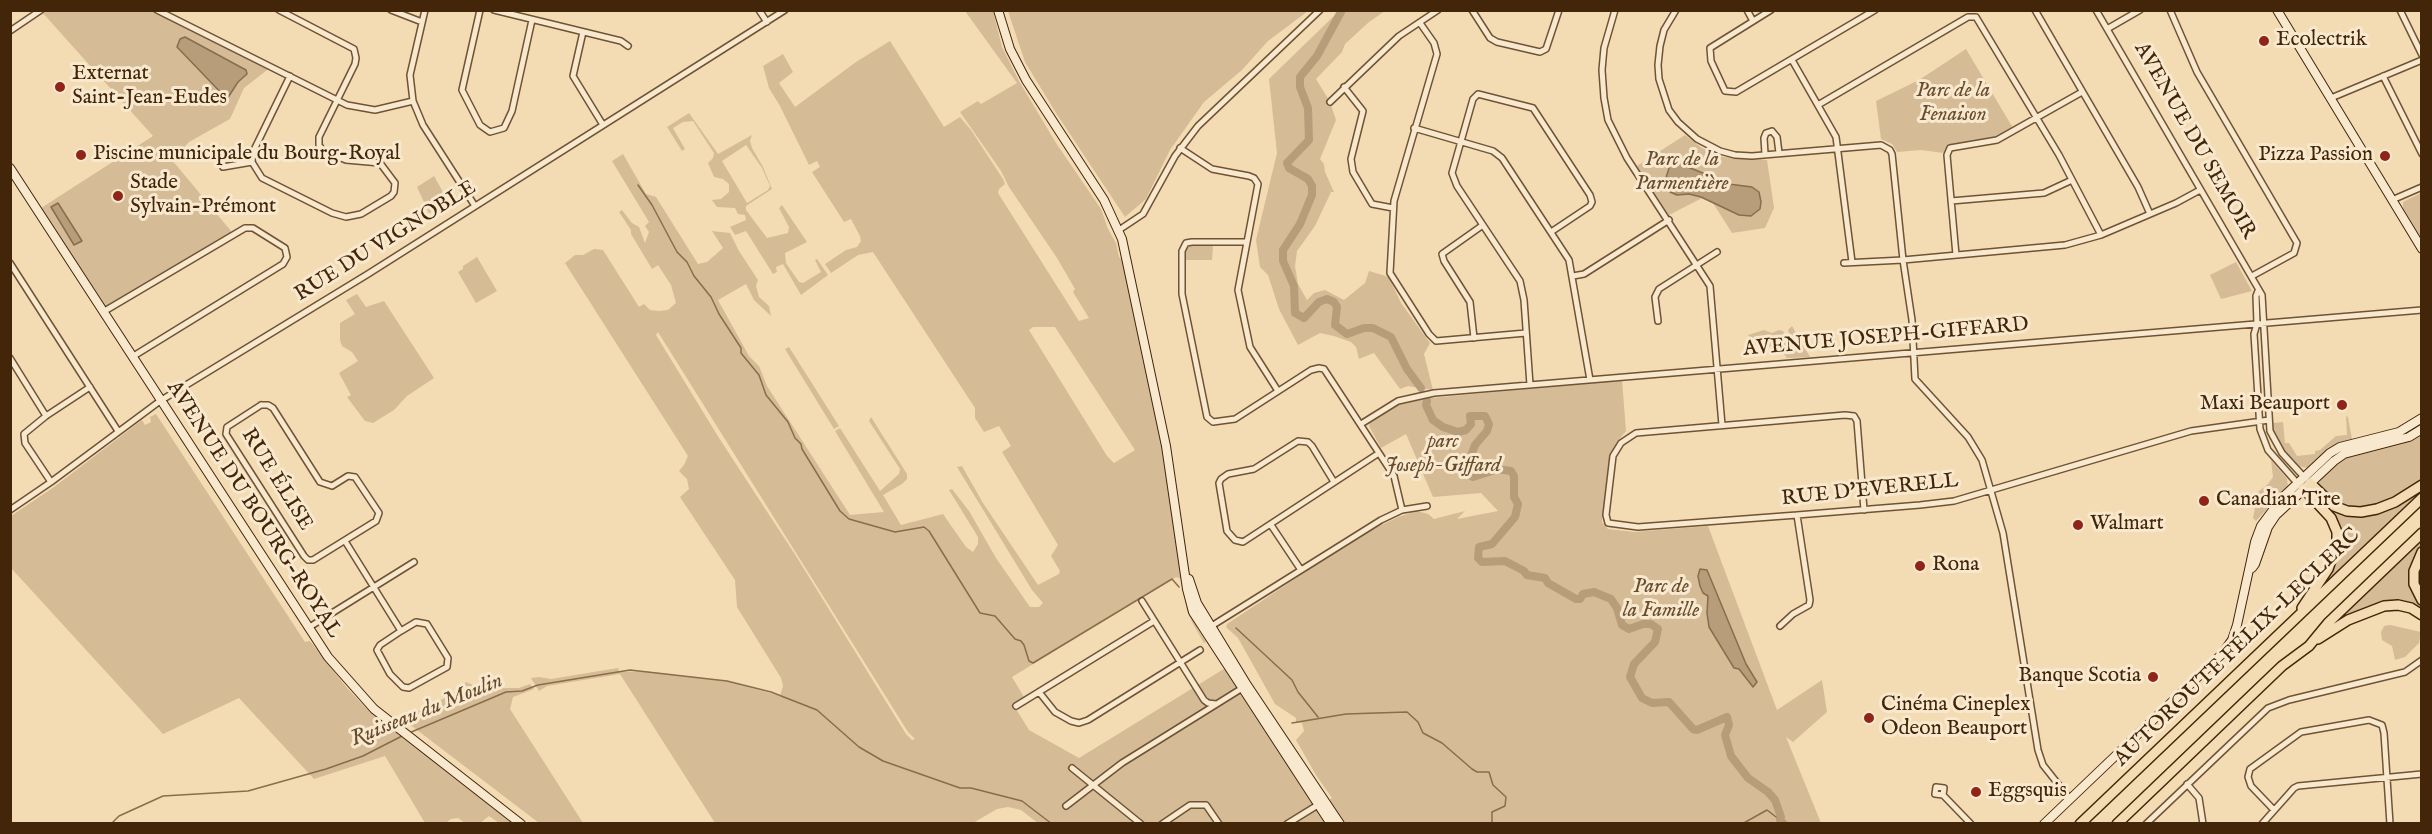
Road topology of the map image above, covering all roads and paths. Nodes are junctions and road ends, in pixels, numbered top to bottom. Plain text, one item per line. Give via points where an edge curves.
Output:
1 (41, 10) edge
2 (157, 10) edge
3 (279, 10) edge
4 (391, 10) edge
5 (425, 10) edge
6 (480, 10) edge
7 (494, 10) edge
8 (759, 10) edge
9 (785, 10) edge
10 (998, 10) edge
11 (1320, 10) edge
12 (1438, 10) edge
13 (1472, 10) edge
14 (1558, 10) edge
15 (1615, 10) edge
16 (1676, 10) edge
17 (1747, 10) edge
18 (1771, 10) edge
19 (1875, 10) edge
20 (2096, 10) edge
21 (2140, 10) edge
22 (2170, 10) edge
23 (2277, 10) edge
24 (2400, 10) edge
25 (2035, 11) edge
26 (532, 20) junction
27 (1753, 21) junction
28 (422, 22) junction
29 (767, 22) junction
30 (1420, 23) junction
31 (2107, 29) junction
32 (10, 31) edge
33 (583, 32) junction
34 (628, 46) dead end
35 (2421, 57) edge
36 (1792, 60) junction
37 (290, 76) junction
38 (2383, 76) junction
39 (1344, 87) junction
40 (2082, 92) junction
41 (2331, 98) junction
42 (337, 100) junction
43 (413, 101) junction
44 (1330, 102) dead end
45 (1818, 105) junction
46 (2037, 118) junction
47 (603, 125) junction
48 (1414, 128) junction
49 (1461, 142) junction
50 (1180, 148) junction
51 (1838, 148) junction
52 (1779, 153) junction
53 (1765, 154) junction
54 (2421, 154) edge
55 (252, 162) junction
56 (223, 167) dead end
57 (10, 168) edge
58 (2072, 180) junction
59 (2421, 188) edge
60 (2200, 190) junction
61 (2392, 200) junction
62 (1952, 201) junction
63 (475, 206) junction
64 (1393, 208) junction
65 (2150, 214) junction
66 (1669, 220) junction
67 (1484, 225) junction
68 (1119, 230) junction
69 (1551, 232) junction
70 (2101, 235) junction
71 (1246, 243) junction
72 (2421, 249) edge
73 (1717, 252) dead end
74 (1956, 255) junction
75 (1903, 260) junction
76 (1852, 262) junction
77 (10, 263) edge
78 (1844, 263) dead end
79 (1698, 265) junction
80 (1573, 276) junction
81 (2252, 276) junction
82 (2421, 310) edge
83 (103, 312) junction
84 (1658, 321) dead end
85 (2261, 324) junction
86 (1526, 333) junction
87 (1474, 338) junction
88 (1914, 352) junction
89 (132, 357) junction
90 (10, 358) edge
91 (1718, 369) junction
92 (1590, 380) junction
93 (1530, 385) junction
94 (90, 387) junction
95 (1278, 391) junction
96 (160, 401) junction
97 (46, 416) junction
98 (2421, 418) edge
99 (2269, 420) junction
100 (2260, 421) junction
101 (1361, 424) junction
102 (1722, 425) junction
103 (2421, 429) edge
104 (118, 431) junction
105 (1379, 453) junction
106 (1334, 482) junction
107 (51, 483) junction
108 (2304, 483) junction
109 (2421, 485) edge
110 (1990, 492) junction
111 (2421, 498) edge
112 (1427, 506) dead end
113 (10, 510) edge
114 (1402, 510) junction
115 (1864, 510) junction
116 (1797, 516) junction
117 (1271, 525) junction
118 (2421, 533) edge
119 (345, 541) junction
120 (2421, 552) edge
121 (414, 562) dead end
122 (1301, 570) junction
123 (374, 587) junction
124 (2421, 600) edge
125 (1142, 601) dead end
126 (2421, 615) edge
127 (2295, 619) junction
128 (1154, 621) junction
129 (1780, 626) dead end
130 (308, 628) junction
131 (1207, 629) junction
132 (401, 631) junction
133 (2309, 646) junction
134 (1200, 650) dead end
135 (2421, 660) edge
136 (1180, 662) junction
137 (1244, 687) junction
138 (1039, 692) junction
139 (1216, 704) junction
140 (1016, 706) dead end
141 (1072, 768) dead end
142 (2421, 774) edge
143 (2387, 777) junction
144 (1093, 783) junction
145 (2187, 784) junction
146 (1943, 795) dead end
147 (2070, 799) junction
148 (1321, 803) junction
149 (1066, 806) dead end
150 (2274, 810) junction
151 (521, 824) edge
152 (1141, 824) edge
153 (1162, 824) edge
154 (1219, 824) edge
155 (1287, 824) edge
156 (1331, 824) edge
157 (1340, 824) edge
158 (1971, 824) edge
159 (2044, 824) edge
160 (2080, 824) edge
161 (2117, 824) edge
162 (2146, 824) edge
163 (2203, 824) edge
164 (2262, 824) edge
165 (2390, 824) edge

1 - 32 street
2 - 37 street
3 - 42 street via 354,49 355,64
4 - 28 street
5 - 28 street
6 - 26 street via 462,90 480,125 490,132 504,128 512,111
7 - 26 street
8 - 29 street
9 - 29 street, RUE DU VIGNOBLE
10 - 68 street via 1026,80 1104,200
11 - 50 street via 1208,116
12 - 30 street
13 - 14 street via 1490,38 1540,52 1544,51
15 - 66 street via 1602,70 1608,120 1627,158
16 - 53 street via 1664,30 1658,64 1662,94 1669,110 1687,131 1708,146 1735,155
17 - 27 street
18 - 27 street
19 - 36 street
20 - 31 street, AVENUE DU SEMOIR
21 - 31 street
22 - 81 street via 2197,72 2297,243 2294,253
23 - 41 street
24 - 35 street
25 - 40 street
26 - 33 street
27 - 36 street via 1710,48 1711,61 1725,91 1736,92
28 - 43 street via 410,75
29 - 47 street, RUE DU VIGNOBLE
30 - 39 street via 1399,36
30 - 48 street via 1437,54
31 - 60 street, AVENUE DU SEMOIR
33 - 34 street
33 - 47 street via 573,76
35 - 38 street
36 - 45 street
37 - 42 street
37 - 55 street via 254,147
38 - 41 street
38 - 54 street
39 - 44 street
39 - 64 street via 1364,111 1351,159 1353,172 1372,204
40 - 46 street
40 - 65 street
41 - 61 street
42 - 43 street via 375,110
42 - 55 street via 319,145 346,160 380,163 395,183 391,196 361,214 338,216 262,178
43 - 63 street via 423,124
45 - 46 street via 1972,16 1979,20
45 - 51 street
46 - 58 street
46 - 62 street via 1996,140 1950,148 1947,155
47 - 63 street, RUE DU VIGNOBLE
48 - 49 street
48 - 64 street
49 - 67 street via 1453,178
49 - 69 street via 1499,154
49 - 69 street via 1473,99 1478,94 1533,108 1592,202
50 - 68 street via 1143,214
50 - 71 street via 1212,169 1256,181
51 - 52 street
51 - 75 street via 1881,145 1890,150
51 - 76 street
52 - 53 street
52 - 53 street via 1777,136 1772,131 1764,138
55 - 56 street
57 - 83 street, AVENUE DU BOURG-ROYAL
58 - 62 street via 2044,192
58 - 70 street
59 - 61 street
60 - 65 street
60 - 81 street, AVENUE DU SEMOIR
61 - 72 street
62 - 74 street
63 - 96 street, RUE DU VIGNOBLE
64 - 87 street via 1390,273 1400,291 1432,339
65 - 70 street
66 - 79 street
66 - 80 street via 1584,274
67 - 86 street via 1520,281
67 - 87 street via 1442,254 1470,302
68 - 131 street via 1166,446 1187,589 1193,612
69 - 80 street via 1569,260
70 - 74 street via 2049,247
71 - 95 street via 1238,290 1241,309 1250,347
71 - 95 street via 1192,242 1186,243 1182,251 1182,294 1207,417 1213,422 1235,419
73 - 79 street
74 - 75 street
75 - 76 street
75 - 88 street
76 - 78 street
77 - 94 street
79 - 84 street via 1656,293
79 - 91 street via 1710,286
80 - 92 street
81 - 85 street, AVENUE DU SEMOIR via 2262,295
82 - 85 street, AVENUE JOSEPH-GIFFARD
83 - 89 street, AVENUE DU BOURG-ROYAL
83 - 89 street via 245,228 253,228 285,248 283,264
85 - 88 street, AVENUE JOSEPH-GIFFARD
85 - 99 street, AVENUE DU SEMOIR
85 - 100 street, AVENUE DU SEMOIR via 2255,346
86 - 87 street
86 - 93 street
88 - 91 street, AVENUE JOSEPH-GIFFARD
88 - 110 street via 1915,379 1976,449
89 - 96 street, AVENUE DU BOURG-ROYAL
90 - 97 street
91 - 92 street, AVENUE JOSEPH-GIFFARD
91 - 102 street
92 - 93 street, AVENUE JOSEPH-GIFFARD
93 - 101 street, AVENUE JOSEPH-GIFFARD via 1408,398
94 - 97 street
94 - 104 street
95 - 101 street via 1311,370 1324,369
96 - 104 street, RUE DU VIGNOBLE
96 - 130 street, AVENUE DU BOURG-ROYAL
97 - 107 street via 27,430 24,439
98 - 108 street via 2399,432 2340,447
99 - 100 street, RUE D'EVERELL
99 - 108 street, AVENUE DU SEMOIR via 2274,442
100 - 108 street, AVENUE DU SEMOIR via 2268,450
100 - 110 street, RUE D'EVERELL via 2191,431
101 - 105 street
102 - 115 street via 1854,416
102 - 116 street, RUE D'EVERELL via 1636,433 1626,438 1613,456 1608,523 1638,527
103 - 108 street via 2398,441 2344,454
104 - 107 street, RUE DU VIGNOBLE
105 - 106 street
105 - 114 street via 1394,476
106 - 117 street
106 - 117 street via 1312,447 1303,441 1254,469 1221,479 1225,524 1234,540 1243,542
107 - 113 street, RUE DU VIGNOBLE
108 - 109 highway via 2334,506 2361,512 2395,502
108 - 127 highway via 2331,518 2337,543 2328,569
108 - 147 street via 2268,526 2251,569 2232,640 2222,654
110 - 115 street, RUE D'EVERELL via 1953,501
110 - 147 street via 2006,550 2037,750 2043,765
111 - 127 highway, AUTOROUTE FÉLIX-LECLERC
112 - 114 street
114 - 122 street via 1359,532
115 - 116 street, RUE D'EVERELL
116 - 129 street via 1810,600 1809,605
117 - 122 street
118 - 133 highway, AUTOROUTE FÉLIX-LECLERC
119 - 119 street, RUE ÉLISE via 380,516 355,477 348,476 332,486 320,482 268,405 261,405 227,427 226,434 306,559 316,559
119 - 123 street
120 - 124 highway via 2414,584
121 - 123 street
122 - 131 street
123 - 130 street
123 - 132 street
125 - 128 street
126 - 133 highway via 2412,608 2384,606 2348,620
127 - 160 highway, AUTOROUTE FÉLIX-LECLERC
128 - 136 street
128 - 138 street
130 - 151 street, AVENUE DU BOURG-ROYAL via 342,675 374,709
131 - 137 street
132 - 132 street via 377,650 390,674 403,687 413,687 447,667 448,658 427,624 416,622
133 - 161 highway, AUTOROUTE FÉLIX-LECLERC via 2282,666
134 - 136 street
135 - 145 street via 2405,672 2268,708
136 - 138 street via 1079,723 1055,712
136 - 139 street via 1204,700
137 - 139 street
137 - 148 street
138 - 140 street
139 - 144 street
141 - 144 street
142 - 143 street
143 - 150 street via 2298,786
143 - 150 street via 2382,725 2368,720 2301,732 2248,774 2251,786
143 - 165 street
144 - 149 street
144 - 152 street
145 - 162 street
145 - 163 street via 2199,798
146 - 158 street
147 - 159 street
148 - 155 street
148 - 156 street
148 - 157 street
150 - 164 street
153 - 154 street via 1190,805 1206,805

